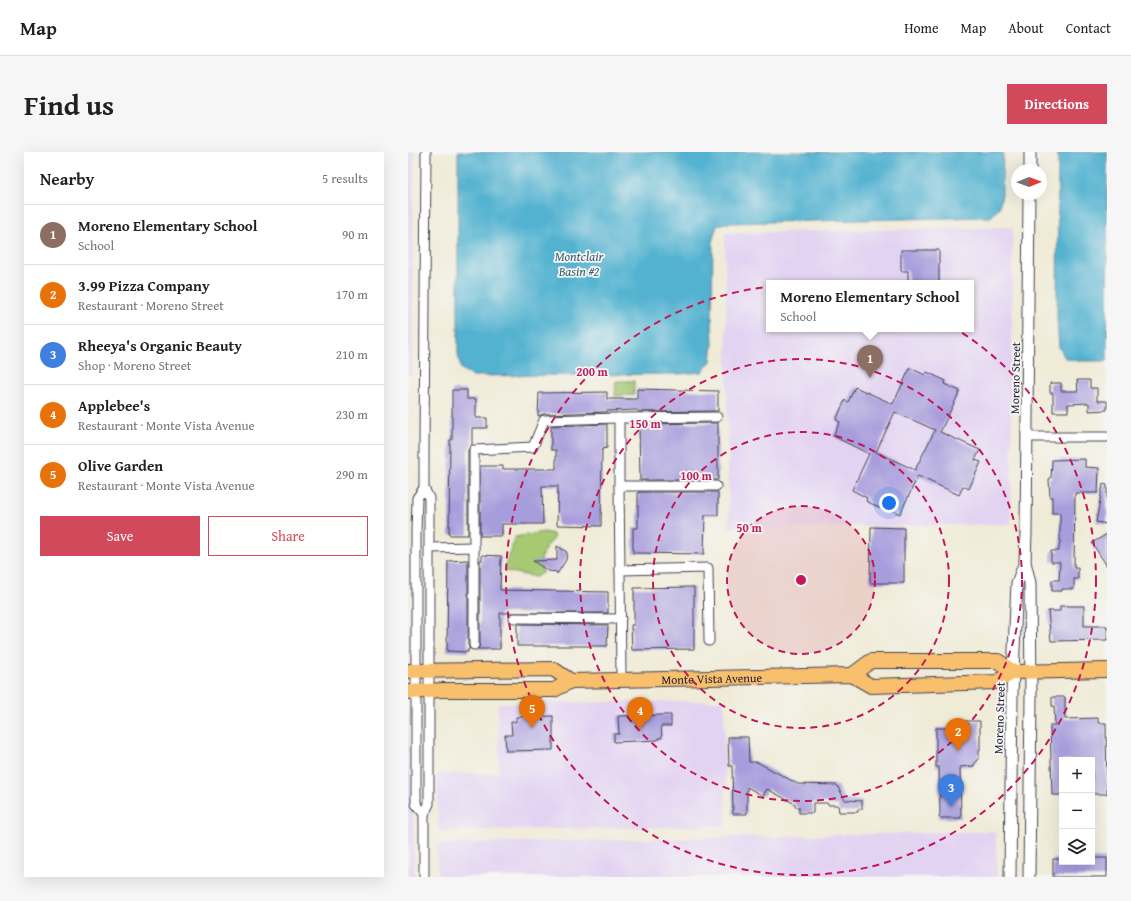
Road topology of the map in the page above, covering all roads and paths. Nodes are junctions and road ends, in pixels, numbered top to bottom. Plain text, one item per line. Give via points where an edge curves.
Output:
1 (426, 152) edge
2 (1030, 152) edge
3 (1030, 164) edge
4 (1029, 200) edge
5 (717, 417) dead end
6 (619, 418) junction
7 (1027, 437) junction
8 (1107, 437) edge
9 (619, 486) junction
10 (716, 486) dead end
11 (424, 488) junction
12 (412, 512) edge
13 (412, 532) edge
14 (474, 547) junction
15 (429, 548) junction
16 (1025, 562) junction
17 (620, 570) junction
18 (514, 618) dead end
19 (621, 619) junction
20 (709, 641) dead end
21 (474, 645) dead end
22 (1107, 670) edge
23 (417, 671) edge
24 (1013, 672) junction
25 (1030, 672) junction
26 (852, 675) junction
27 (571, 680) junction
28 (622, 680) junction
29 (418, 691) edge
30 (424, 877) edge
31 (1010, 877) edge
32 (1029, 877) edge

1 - 11 street
2 - 3 street
4 - 7 street, Moreno Street
5 - 6 street
6 - 9 street
6 - 14 street via 544,420 533,447 474,450
7 - 8 street
7 - 16 street, Moreno Street
9 - 10 street
9 - 17 street
11 - 12 street
11 - 15 street via 429,498
12 - 13 street
13 - 23 street
14 - 15 street
14 - 21 street
15 - 23 street
16 - 24 street, Moreno Street via 1017,582
16 - 25 street, Moreno Street via 1030,583
17 - 19 street
17 - 20 street via 708,568
18 - 19 street
19 - 28 street
22 - 25 main road
23 - 27 main road via 553,669
23 - 29 street
24 - 25 main road
24 - 26 main road via 997,682 871,686
24 - 26 main road via 998,661 871,661
24 - 31 street, Moreno Street
25 - 32 street, Moreno Street
26 - 28 main road, Monte Vista Avenue
27 - 28 main road, Monte Vista Avenue
27 - 29 main road via 554,690
29 - 30 street via 429,804 424,814

